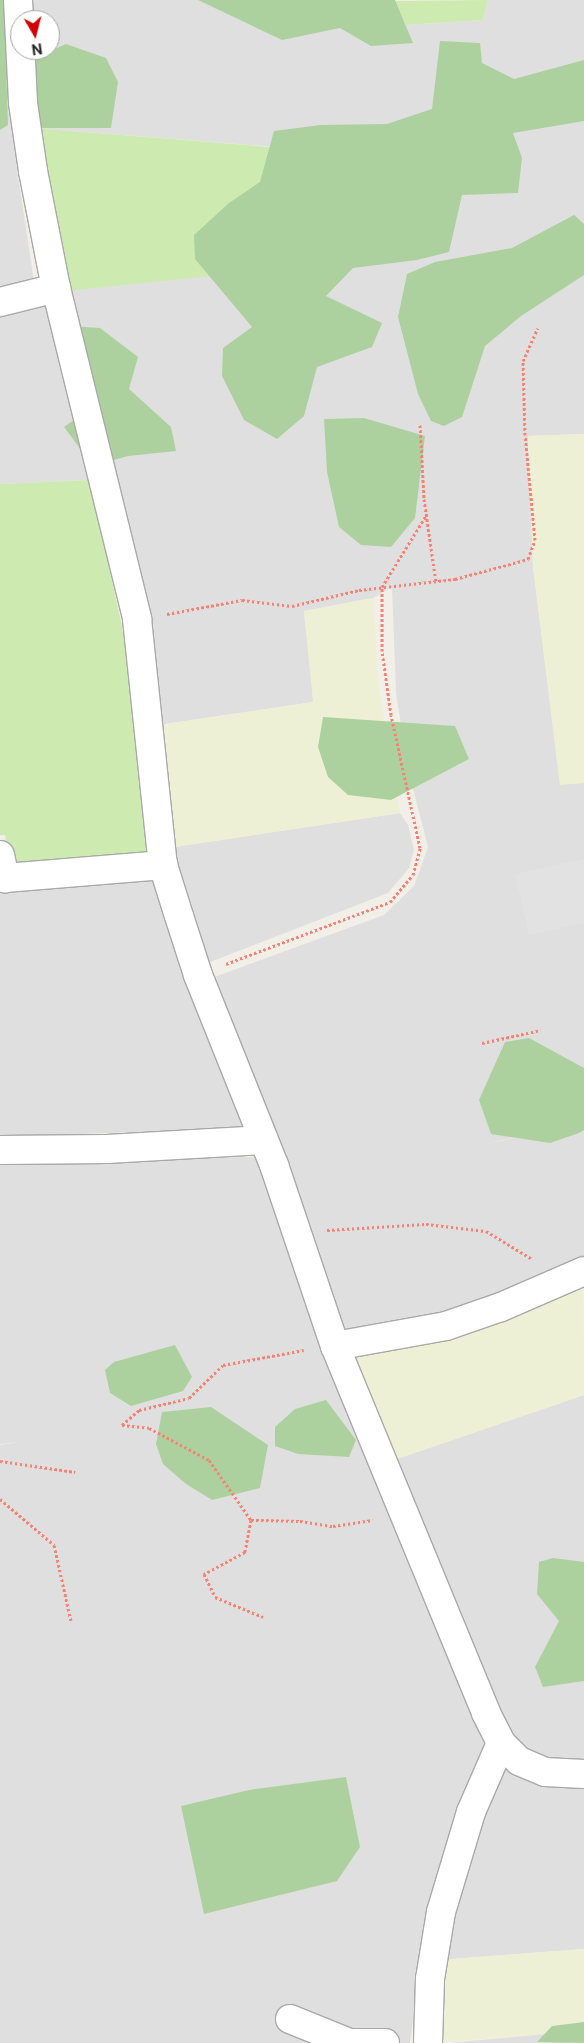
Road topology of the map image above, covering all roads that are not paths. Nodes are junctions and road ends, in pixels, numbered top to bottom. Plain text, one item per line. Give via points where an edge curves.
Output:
1 (18, 0) edge
2 (56, 288) junction
3 (0, 302) edge
4 (0, 855) edge
5 (163, 865) junction
6 (264, 1140) junction
7 (0, 1150) edge
8 (572, 1275) edge
9 (334, 1346) junction
10 (501, 1743) junction
11 (584, 1774) edge
12 (290, 2019) dead end
13 (350, 2042) edge
14 (385, 2043) edge
15 (428, 2043) edge

1 - 2 street via 23,103
2 - 3 street
2 - 5 street via 137,619
4 - 5 street via 5,878
5 - 6 street via 198,975
6 - 7 street via 107,1149
6 - 9 street
8 - 9 street via 500,1307 446,1326
9 - 10 street
10 - 11 street via 520,1761 545,1772
10 - 15 street via 471,1812 441,1912 430,1979
12 - 13 street
13 - 14 street

